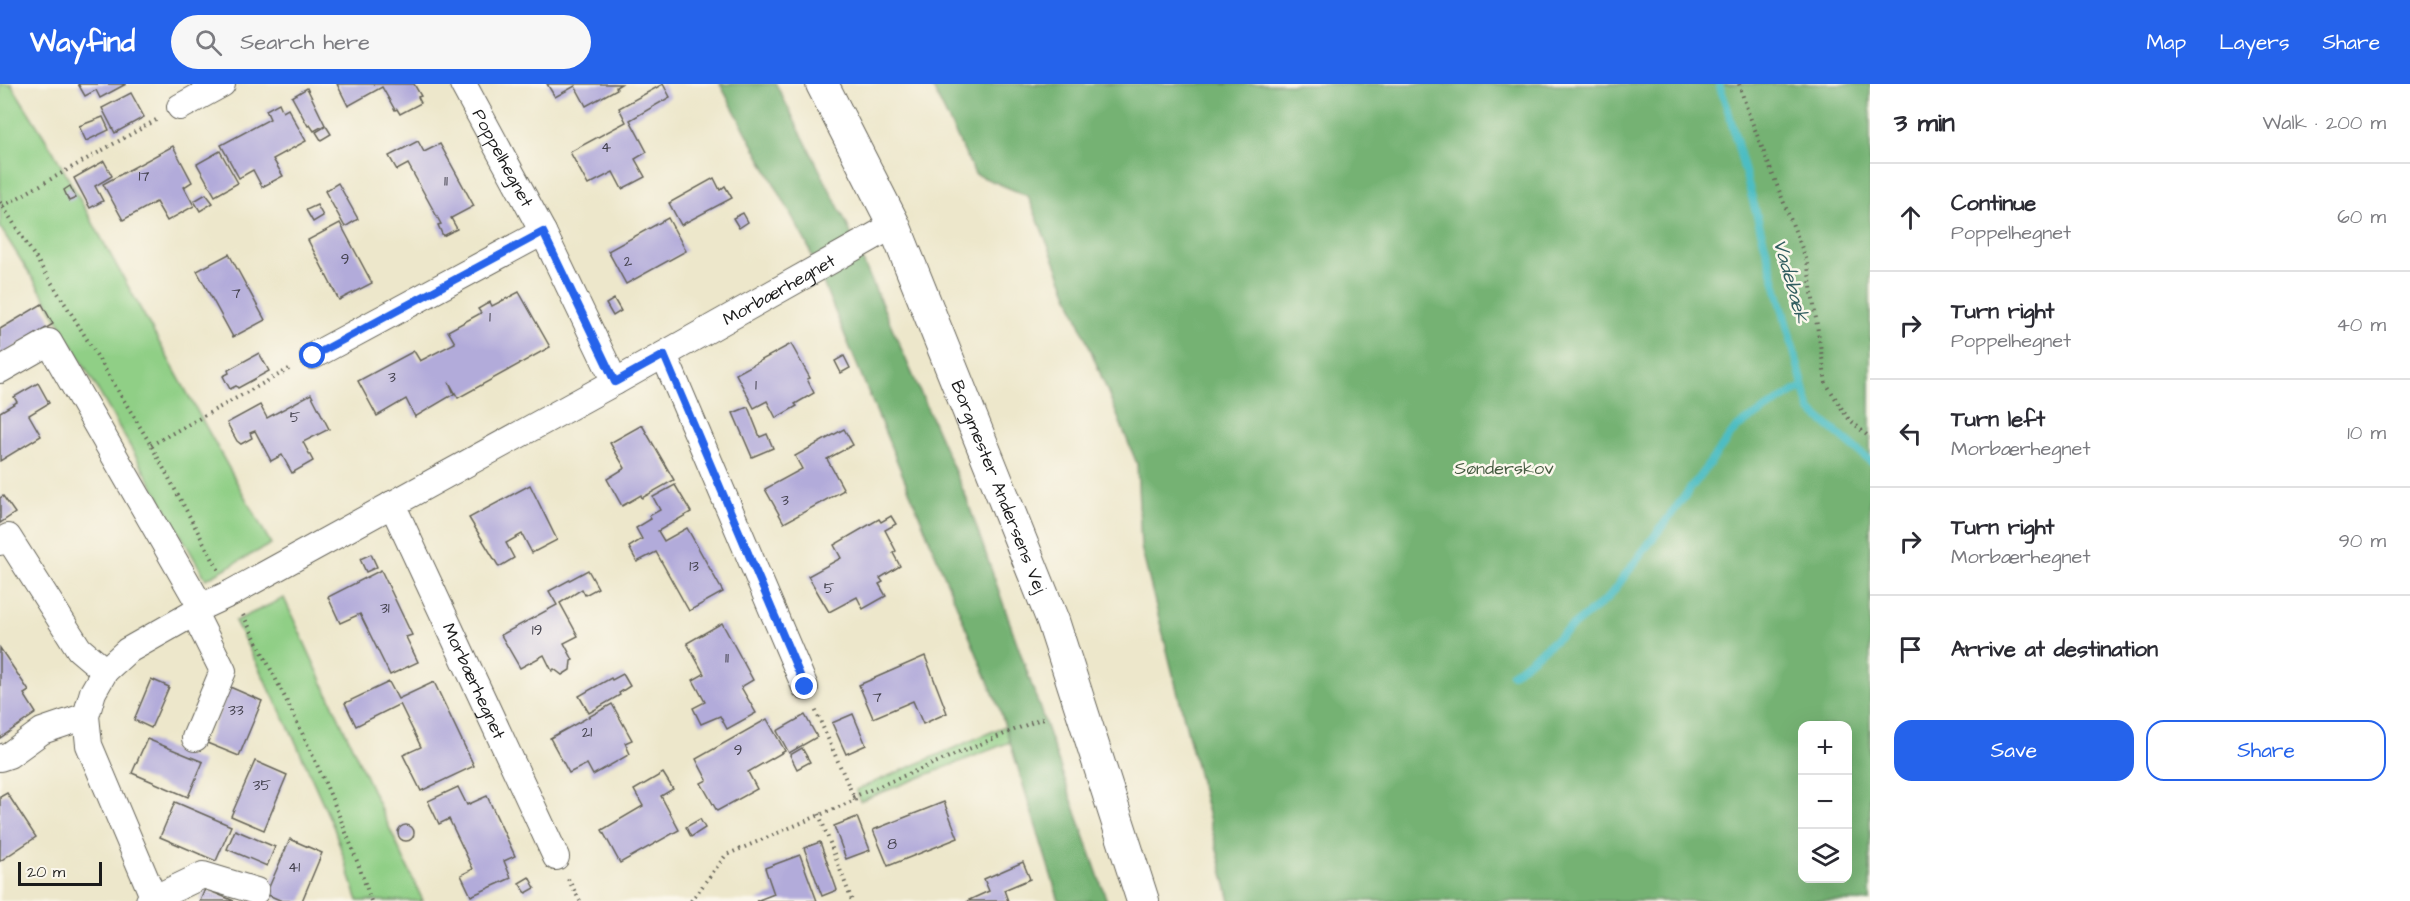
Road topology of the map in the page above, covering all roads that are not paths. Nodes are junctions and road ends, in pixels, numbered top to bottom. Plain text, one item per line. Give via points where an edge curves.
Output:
1 (222, 84) edge
2 (463, 84) edge
3 (822, 84) edge
4 (180, 107) road end
5 (894, 225) junction
6 (543, 232) junction
7 (664, 355) junction
8 (313, 356) road end
9 (0, 370) edge
10 (615, 382) junction
11 (392, 504) junction
12 (0, 542) edge
13 (198, 610) junction
14 (105, 671) junction
15 (805, 687) road end
16 (86, 716) junction
17 (195, 738) dead end
18 (0, 758) edge
19 (556, 857) dead end
20 (256, 891) dead end
21 (152, 900) edge
22 (1143, 901) edge

1 - 4 street
2 - 6 street, Poppelhegnet
3 - 5 street, Borgmester Andersens Vej
5 - 7 street, Morbærhegnet
5 - 22 street, Borgmester Andersens Vej via 1053,621
6 - 8 street
6 - 10 street, Poppelhegnet
7 - 10 street, Morbærhegnet
7 - 15 street
9 - 13 street via 49,342
10 - 11 street, Morbærhegnet
11 - 13 street, Morbærhegnet
11 - 19 street, Morbærhegnet
12 - 14 street via 8,537 79,649
13 - 14 street, Morbærhegnet via 127,651
13 - 17 street via 223,671
14 - 16 street, Morbærhegnet
16 - 18 street via 42,730
16 - 21 street, Morbærhegnet via 89,745
20 - 21 street, Morbærhegnet via 203,874

